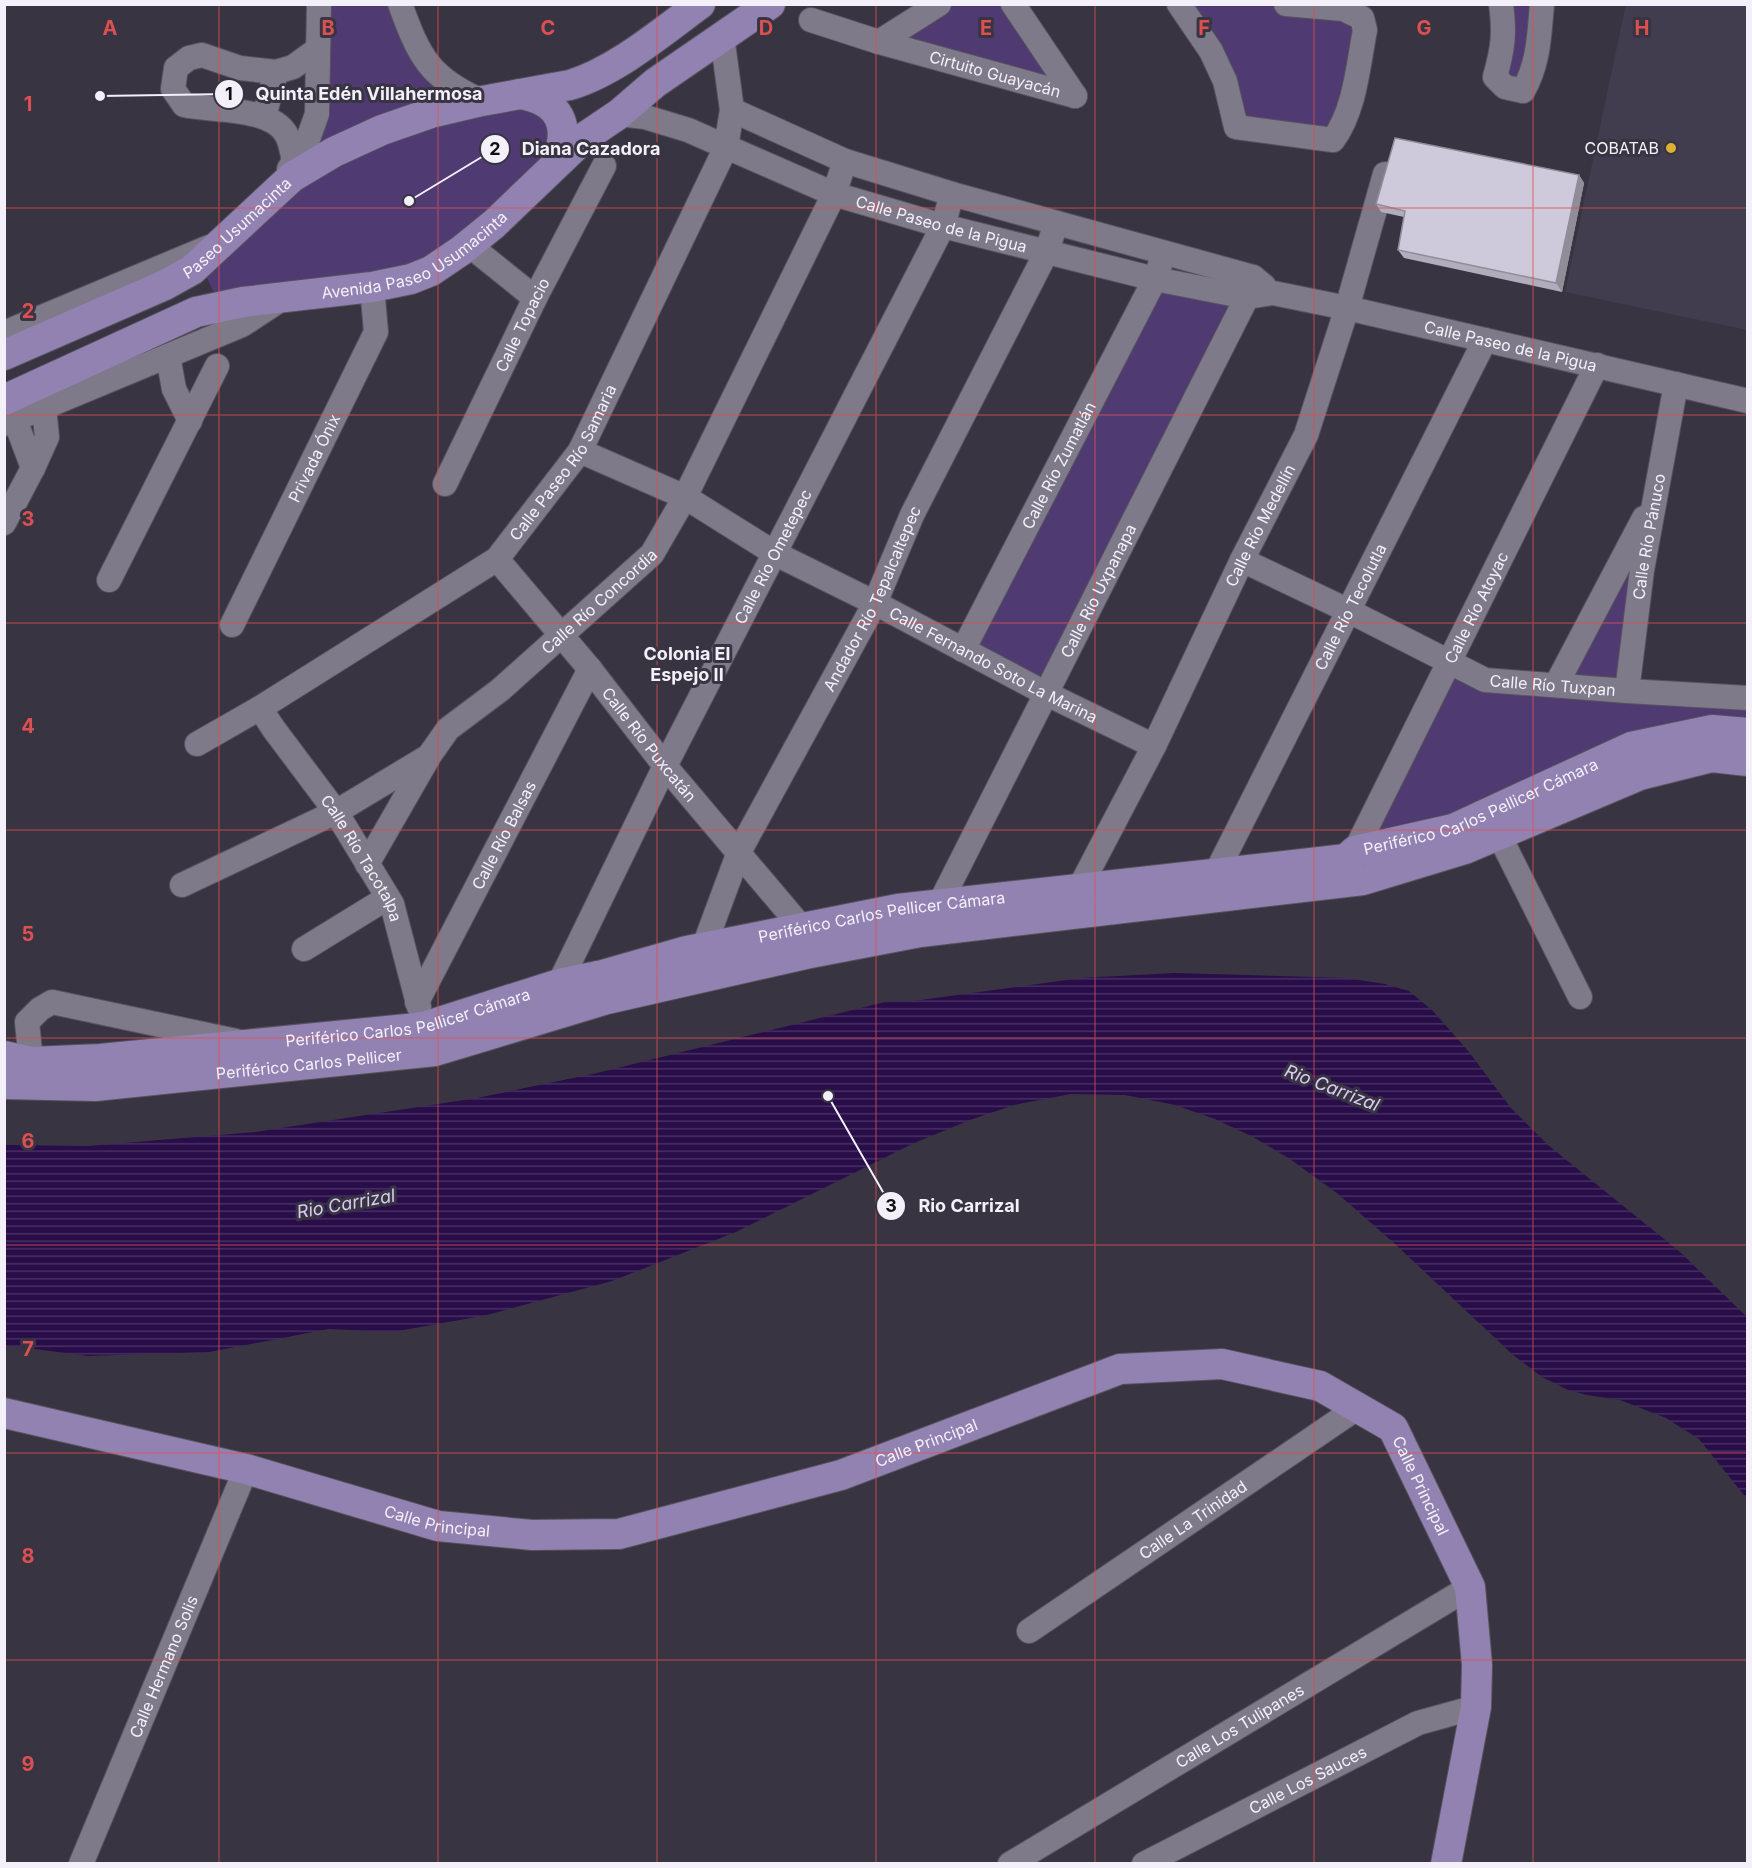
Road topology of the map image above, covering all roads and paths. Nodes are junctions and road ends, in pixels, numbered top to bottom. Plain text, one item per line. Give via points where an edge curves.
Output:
1 (319, 4) edge
2 (400, 4) edge
3 (700, 4) edge
4 (770, 4) edge
5 (939, 4) edge
6 (1013, 4) edge
7 (1179, 4) edge
8 (1286, 4) edge
9 (1501, 4) edge
10 (1542, 4) edge
11 (811, 20) dead end
12 (722, 36) junction
13 (879, 42) junction
14 (318, 49) junction
15 (276, 72) junction
16 (520, 94) junction
17 (475, 102) junction
18 (732, 110) junction
19 (619, 114) junction
20 (264, 117) junction
21 (726, 147) junction
22 (1390, 156) edge
23 (294, 161) junction
24 (845, 161) junction
25 (555, 164) junction
26 (604, 166) dead end
27 (834, 194) junction
28 (952, 194) junction
29 (261, 205) junction
30 (1056, 223) junction
31 (943, 226) junction
32 (469, 245) junction
33 (215, 249) junction
34 (1047, 251) junction
35 (1165, 251) junction
36 (1155, 279) junction
37 (372, 287) junction
38 (1250, 287) junction
39 (285, 297) junction
40 (535, 297) junction
41 (226, 304) junction
42 (1347, 308) junction
43 (4, 333) edge
44 (1485, 340) junction
45 (4, 356) edge
46 (168, 356) junction
47 (1597, 365) junction
48 (218, 366) dead end
49 (1676, 384) junction
50 (1748, 401) edge
51 (44, 407) junction
52 (8, 415) edge
53 (190, 420) junction
54 (580, 451) junction
55 (33, 468) junction
56 (445, 484) dead end
57 (1658, 493) junction
58 (685, 497) junction
59 (4, 523) edge
60 (776, 554) junction
61 (497, 559) junction
62 (1242, 560) junction
63 (108, 580) dead end
64 (875, 603) junction
65 (1349, 610) junction
66 (232, 626) dead end
67 (560, 635) junction
68 (963, 650) junction
69 (1449, 662) junction
70 (590, 669) junction
71 (1556, 685) junction
72 (1627, 691) junction
73 (1047, 694) junction
74 (1748, 698) edge
75 (260, 708) junction
76 (197, 744) dead end
77 (1154, 746) junction
78 (1747, 753) edge
79 (429, 756) junction
80 (665, 766) junction
81 (336, 812) junction
82 (1499, 835) junction
83 (739, 852) junction
84 (1355, 852) junction
85 (367, 864) junction
86 (1216, 873) junction
87 (182, 885) dead end
88 (1080, 887) junction
89 (387, 898) junction
90 (940, 903) junction
91 (802, 927) junction
92 (304, 949) dead end
93 (703, 949) junction
94 (559, 984) junction
95 (1580, 997) dead end
96 (607, 999) joint
97 (422, 1014) junction
98 (253, 1044) junction
99 (18, 1071) edge
100 (1357, 1408) junction
101 (4, 1413) edge
102 (246, 1469) junction
103 (1470, 1587) junction
104 (1029, 1631) dead end
105 (1476, 1707) junction
106 (81, 1863) edge
107 (1010, 1863) edge
108 (1144, 1863) edge
109 (1446, 1863) edge

1 - 14 street
2 - 17 street via 416,46 429,65
3 - 16 main road via 591,77
4 - 12 main road, Avenida Paseo Usumacinta
5 - 13 street
6 - 13 street, Cirtuito Guayacán via 1075,96
7 - 8 street via 1211,51 1225,81 1236,128 1333,140 1343,127 1349,106 1365,30 1362,18 1343,9
9 - 10 street via 1505,30 1495,77 1505,87 1523,91 1538,52
11 - 13 street, Cirtuito Guayacán
12 - 18 street, Calle Paseo Río Samaria
12 - 19 main road, Avenida Paseo Usumacinta
14 - 15 street via 293,67
14 - 23 street via 315,124
15 - 20 street
15 - 20 street via 240,68 202,55 189,58 176,68 173,89 184,105
16 - 17 main road
16 - 25 main road via 542,100 560,117 563,140
17 - 29 main road, Paseo Usumacinta via 382,130 334,152 292,177
18 - 21 street, Calle Paseo Río Samaria
18 - 24 street, Calle Paseo de la Pigua
19 - 21 street, Calle Paseo de la Pigua via 688,130
19 - 25 main road, Avenida Paseo Usumacinta
20 - 23 street via 277,123 287,135
21 - 27 street, Calle Paseo de la Pigua
21 - 54 street, Calle Paseo Río Samaria
22 - 42 street, Calle Río Medellín
23 - 29 street
24 - 27 street, Calle Río Concordia
24 - 28 street, Calle Paseo de la Pigua
25 - 32 main road, Avenida Paseo Usumacinta
26 - 40 street, Calle Topacio
27 - 31 street, Calle Paseo de la Pigua
27 - 58 street, Calle Río Concordia
28 - 30 street, Calle Paseo de la Pigua
28 - 31 street, Calle Río Ometepec
29 - 33 main road, Paseo Usumacinta
30 - 34 street, Andador Río Tepalcaltepec
30 - 35 street, Calle Paseo de la Pigua
31 - 34 street, Calle Paseo de la Pigua
31 - 60 street, Calle Río Ometepec
32 - 37 main road, Avenida Paseo Usumacinta via 420,276
32 - 40 street
33 - 41 main road via 204,271 218,298
33 - 43 street
33 - 45 main road, Paseo Usumacinta via 192,270 165,285
34 - 36 street, Calle Paseo de la Pigua
34 - 64 street, Andador Río Tepalcaltepec via 912,515
35 - 36 street, Calle Río Zumatlán
35 - 38 street, Calle Paseo de la Pigua
36 - 38 street, Calle Paseo de la Pigua
36 - 68 street, Calle Río Zumatlán
37 - 39 main road, Avenida Paseo Usumacinta
37 - 66 street, Privada Ónix via 376,332
38 - 42 street, Calle Paseo de la Pigua
38 - 73 street, Calle Río Uxpanapa
39 - 41 main road, Avenida Paseo Usumacinta
39 - 46 street via 242,325
40 - 56 street, Calle Topacio
41 - 52 main road, Avenida Paseo Usumacinta via 181,318
42 - 44 street, Calle Paseo de la Pigua
42 - 62 street, Calle Río Medellín via 1305,435
44 - 47 street, Calle Paseo de la Pigua
44 - 65 street, Calle Río Tecolutla
46 - 51 street
46 - 53 street via 174,389
47 - 49 street, Calle Paseo de la Pigua
47 - 69 street, Calle Río Atoyac
48 - 53 street
49 - 50 street, Calle Paseo de la Pigua
49 - 57 street, Calle Río Pánuco
51 - 52 street
51 - 55 street via 47,437
52 - 55 street
53 - 63 street
54 - 58 street, Calle Fernando Soto La Marina
54 - 61 street, Calle Paseo Río Samaria
55 - 59 street
57 - 71 street
57 - 72 street, Calle Río Pánuco via 1642,570
58 - 60 street, Calle Fernando Soto La Marina
58 - 67 street, Calle Río Concordia via 652,554
60 - 64 street, Calle Fernando Soto La Marina
60 - 80 street, Calle Río Ometepec
61 - 67 street, Calle Río Puxcatán
61 - 75 street, Calle Paseo Río Samaria
62 - 65 street, Calle Río Tuxpan
62 - 77 street, Calle Río Medellín
64 - 68 street, Calle Fernando Soto La Marina
64 - 83 street, Andador Río Tepalcaltepec
65 - 69 street, Calle Río Tuxpan
65 - 86 street, Calle Río Tecolutla
67 - 70 street, Calle Río Puxcatán
67 - 79 street, Calle Río Concordia via 500,690 448,729
68 - 73 street, Calle Fernando Soto La Marina
69 - 71 street, Calle Río Tuxpan via 1485,680
69 - 84 street, Calle Río Atoyac
70 - 80 street, Calle Río Puxcatán
70 - 97 street, Calle Río Balsas
71 - 72 street, Calle Río Tuxpan
72 - 74 street, Calle Río Tuxpan
73 - 77 street, Calle Fernando Soto La Marina
73 - 90 street, Calle Río Uxpanapa
75 - 76 street, Calle Paseo Río Samaria
75 - 81 street, Calle Río Tacotalpa
77 - 88 street, Calle Río Medellín
78 - 82 main road, Periférico Carlos Pellicer Cámara via 1712,757 1640,775
78 - 84 main road, Periférico Carlos Pellicer Cámara via 1712,730 1631,747 1453,829
79 - 81 street, Calle Río Concordia
79 - 85 street
80 - 83 street, Calle Río Puxcatán
80 - 94 street, Calle Río Ometepec
81 - 85 street, Calle Río Tacotalpa
81 - 87 street, Calle Río Concordia
82 - 95 street
82 - 96 main road, Periférico Carlos Pellicer Cámara via 1363,880 920,932
83 - 91 street, Calle Río Puxcatán
83 - 93 street, Andador Río Tepalcaltepec
84 - 86 main road, Periférico Carlos Pellicer Cámara via 1346,859
85 - 89 street, Calle Río Tacotalpa
86 - 88 main road, Periférico Carlos Pellicer Cámara
88 - 90 main road, Periférico Carlos Pellicer Cámara
89 - 92 street
89 - 97 street, Calle Río Tacotalpa via 392,904
90 - 91 main road, Periférico Carlos Pellicer Cámara
91 - 93 main road, Periférico Carlos Pellicer Cámara
93 - 94 main road, Periférico Carlos Pellicer Cámara
94 - 97 main road, Periférico Carlos Pellicer Cámara
96 - 99 main road, Periférico Carlos Pellicer via 435,1051 95,1086
97 - 98 main road, Periférico Carlos Pellicer Cámara
98 - 99 main road, Periférico Carlos Pellicer Cámara
98 - 99 street via 52,1002 27,1022
100 - 102 main road, Calle Principal via 1320,1386 1222,1364 1120,1369 841,1475 619,1534 532,1535 438,1526
100 - 103 main road, Calle Principal via 1393,1428
100 - 104 street, Calle La Trinidad
101 - 102 main road, Calle Principal
102 - 106 street, Calle Hermano Solis
103 - 105 main road, Calle Principal via 1477,1665
103 - 107 street, Calle Los Tulipanes
105 - 108 street, Calle Los Sauces via 1418,1723
105 - 109 main road, Calle Principal

